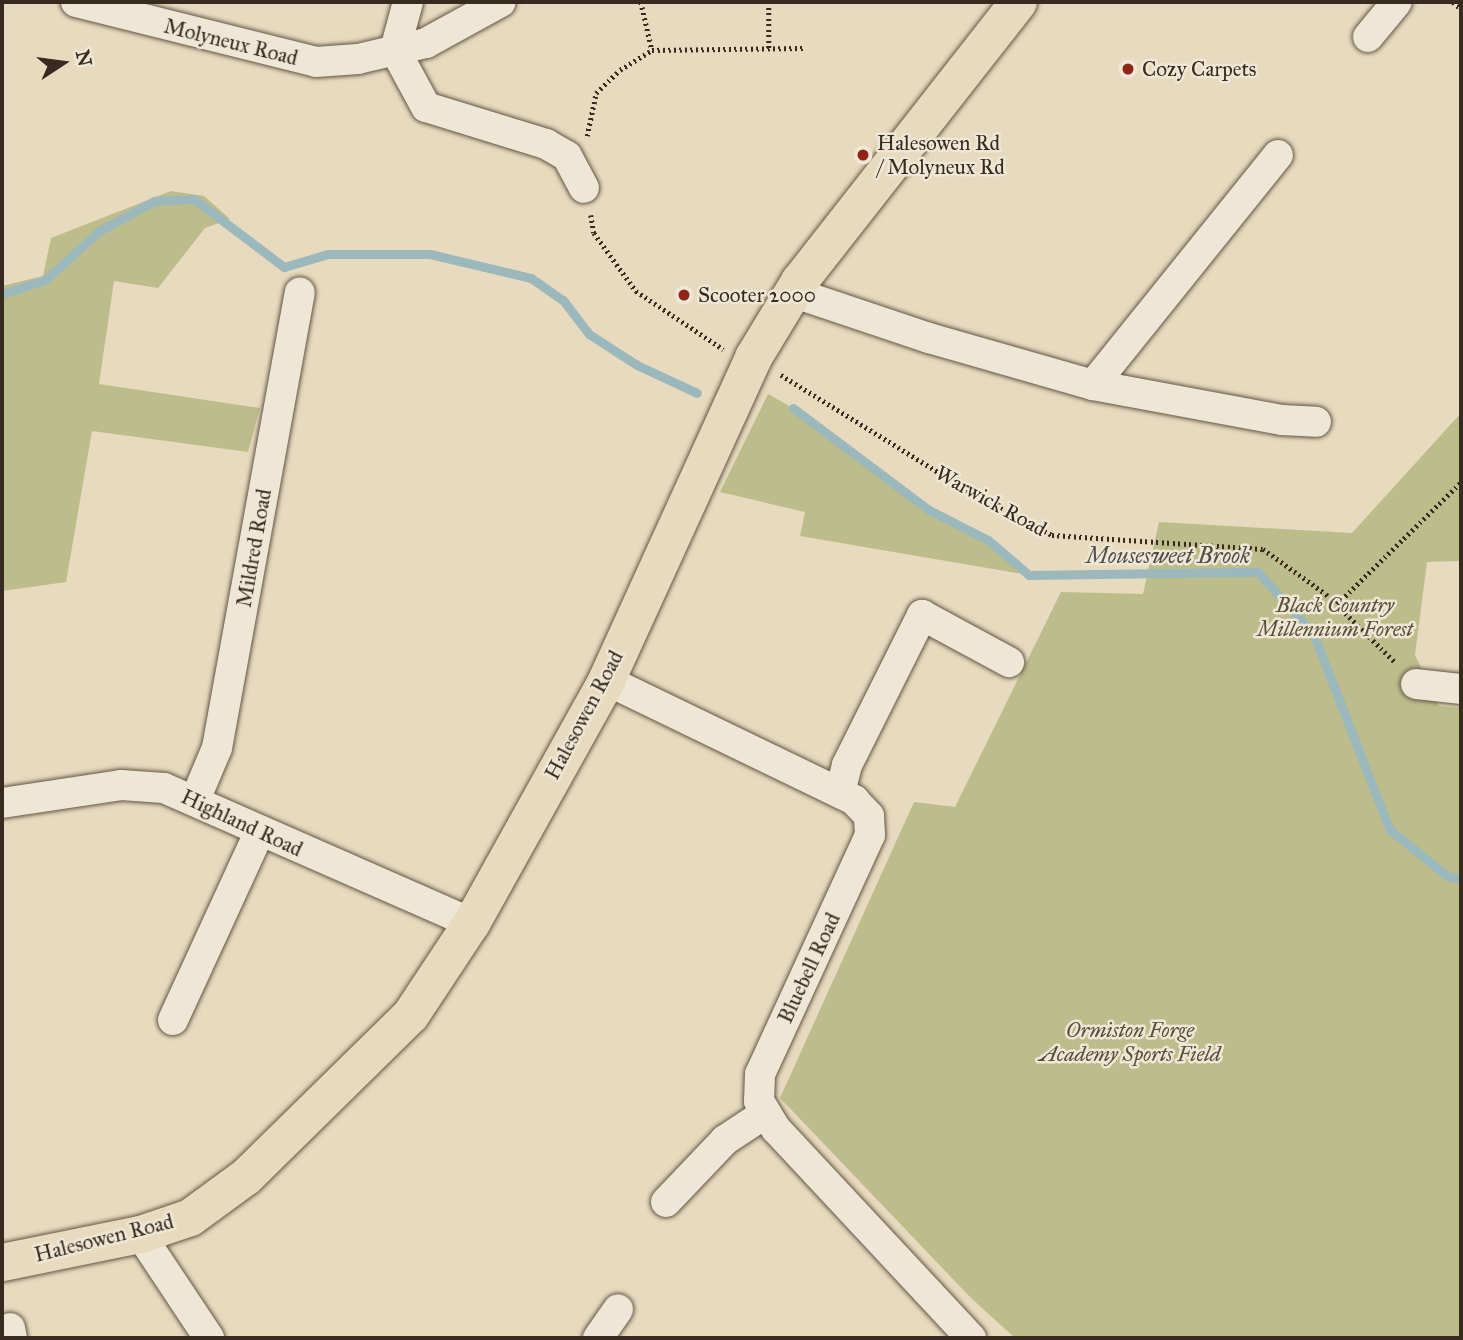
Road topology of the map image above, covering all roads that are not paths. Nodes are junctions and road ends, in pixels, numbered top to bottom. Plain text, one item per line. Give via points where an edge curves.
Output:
1 (77, 2) edge
2 (408, 2) edge
3 (501, 2) edge
4 (1018, 2) edge
5 (1397, 2) edge
6 (1368, 37) dead end
7 (395, 50) junction
8 (1278, 155) dead end
9 (584, 188) road end
10 (792, 292) junction
11 (300, 293) dead end
12 (1093, 385) junction
13 (1316, 422) dead end
14 (1009, 662) dead end
15 (606, 680) junction
16 (1416, 684) road end
17 (1461, 689) edge
18 (840, 793) junction
19 (195, 800) junction
20 (2, 803) edge
21 (259, 834) junction
22 (471, 923) junction
23 (173, 1020) dead end
24 (766, 1113) junction
25 (666, 1202) dead end
26 (140, 1234) junction
27 (2, 1262) edge
28 (618, 1309) dead end
29 (209, 1338) edge
30 (598, 1338) edge
31 (971, 1338) edge

1 - 7 street, Molyneux Road via 316,62
2 - 7 street
3 - 7 street, Molyneux Road via 426,43
4 - 10 main road, Halesowen Road
5 - 6 street
7 - 9 street via 426,107 546,144 567,156
8 - 12 street
10 - 12 street
10 - 15 main road, Halesowen Road via 752,357
11 - 19 street, Mildred Road via 218,748
12 - 13 street via 1282,420
14 - 18 street via 922,615 847,765
15 - 18 street, Bluebell Road
15 - 22 main road, Halesowen Road
16 - 17 street
18 - 24 street, Bluebell Road via 869,816 870,835 760,1074 759,1101
19 - 20 street, Highland Road via 164,788 121,785
19 - 21 street, Highland Road
21 - 22 street, Highland Road
21 - 23 street
22 - 26 main road, Halesowen Road via 410,1015 325,1103 246,1176 190,1217
24 - 25 street via 725,1140
24 - 31 street, Bluebell Road
26 - 27 main road, Halesowen Road
26 - 29 street
28 - 30 street

